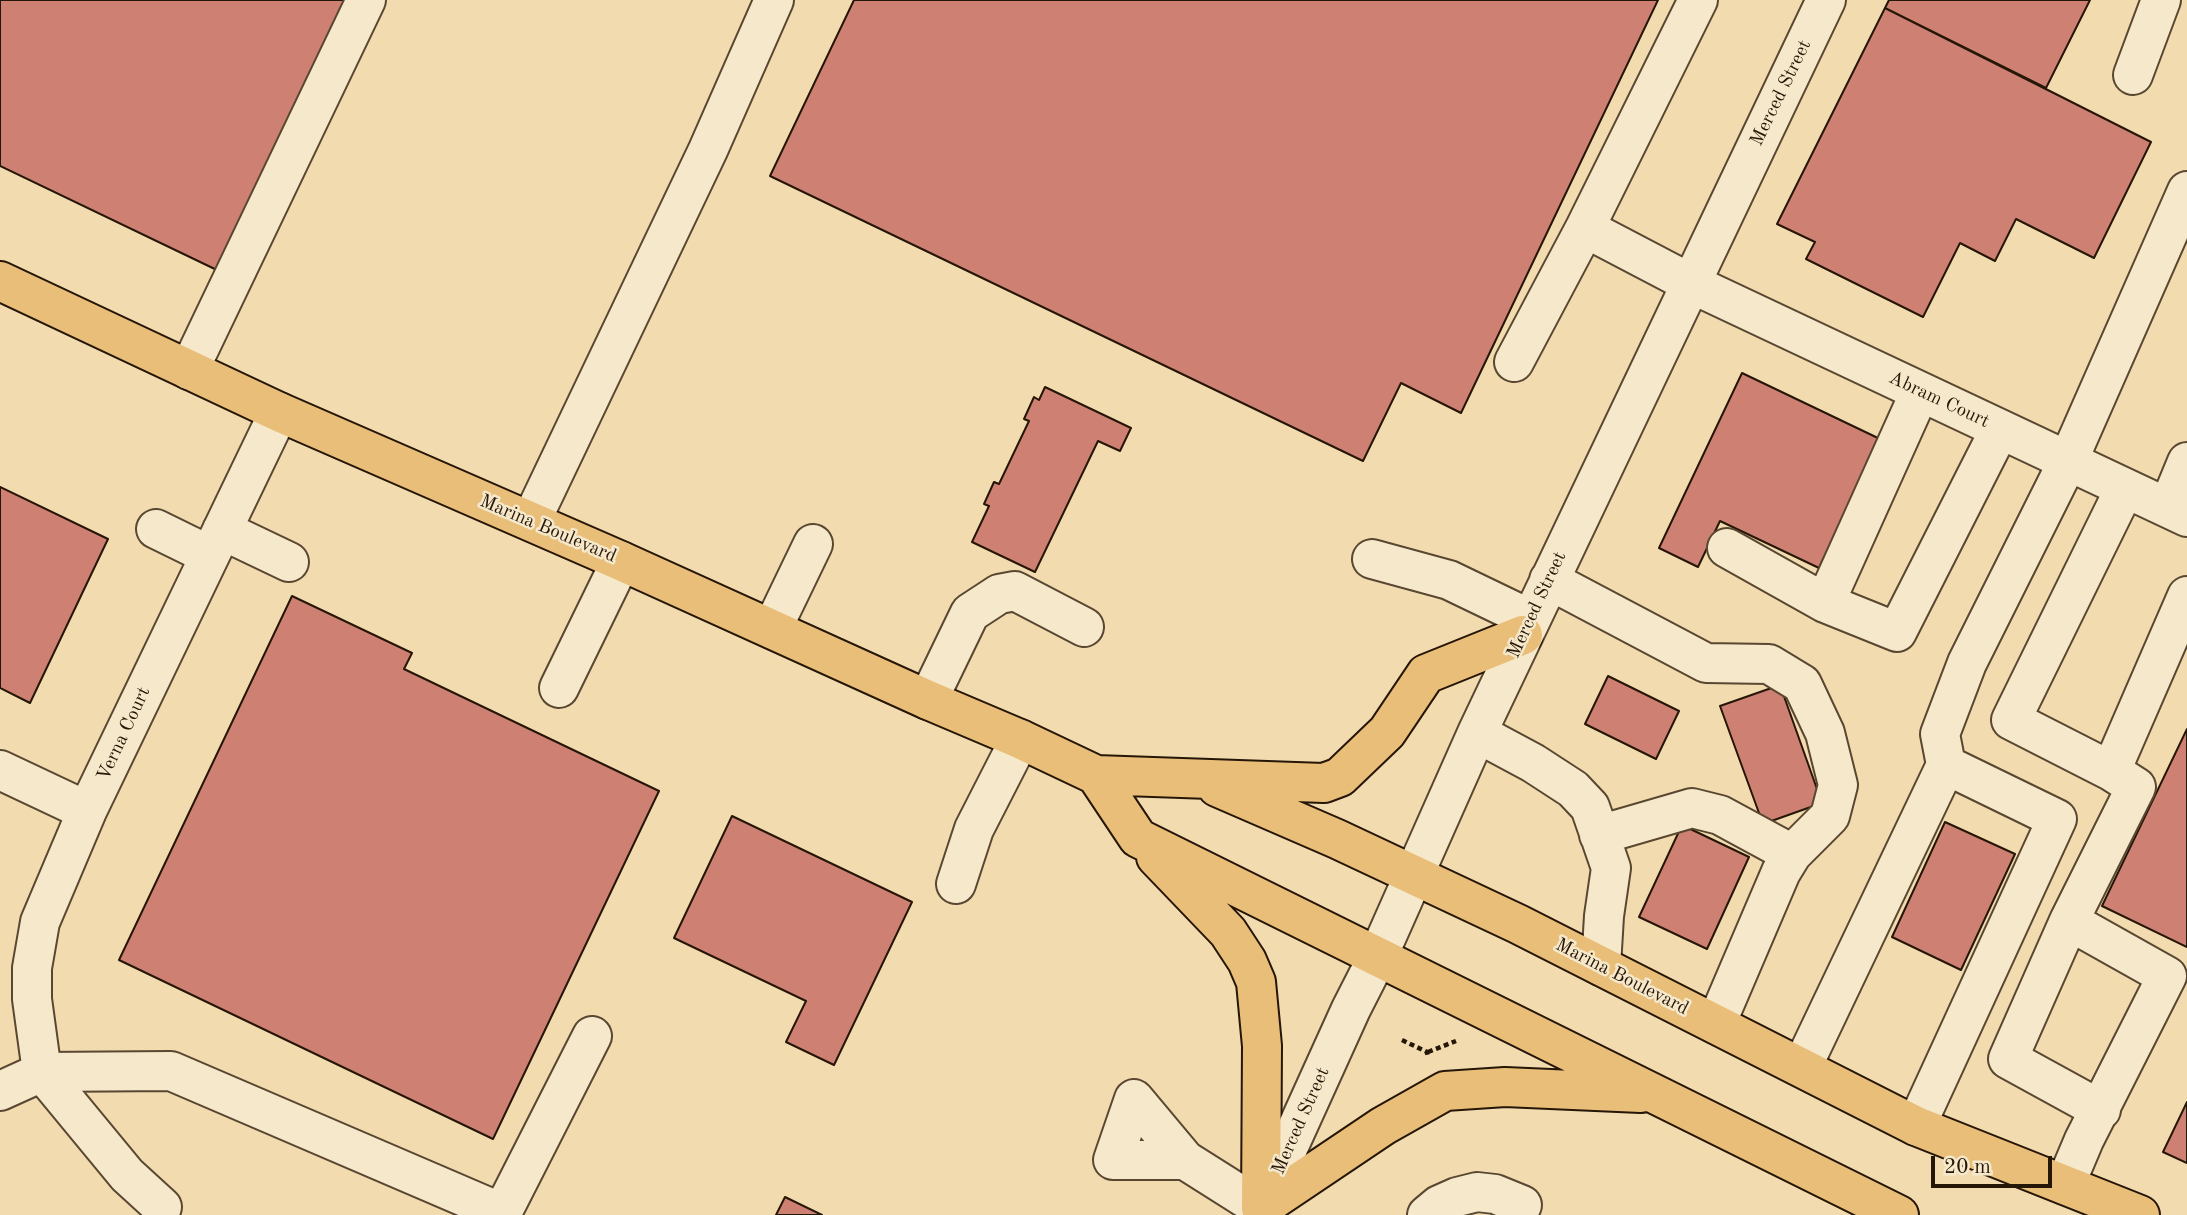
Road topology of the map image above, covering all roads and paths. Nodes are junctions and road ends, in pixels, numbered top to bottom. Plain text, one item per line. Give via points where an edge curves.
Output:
1 (366, 0) edge
2 (774, 0) edge
3 (1699, 0) edge
4 (1826, 0) edge
5 (2161, 0) edge
6 (2133, 75) dead end
7 (2187, 191) edge
8 (1585, 228) junction
9 (0, 281) edge
10 (1690, 283) junction
11 (1514, 362) dead end
12 (189, 370) junction
13 (1920, 391) junction
14 (279, 412) junction
15 (2000, 429) junction
16 (2068, 461) junction
17 (2187, 462) edge
18 (2125, 488) junction
19 (2177, 513) edge
20 (531, 521) junction
21 (156, 529) dead end
22 (215, 542) junction
23 (813, 544) dead end
24 (1727, 548) dead end
25 (1372, 559) dead end
26 (621, 561) junction
27 (289, 562) dead end
28 (1549, 580) junction
29 (2187, 596) edge
30 (1825, 603) junction
31 (1084, 627) dead end
32 (1527, 627) junction
33 (772, 629) junction
34 (559, 688) dead end
35 (928, 700) junction
36 (1477, 733) junction
37 (1020, 738) junction
38 (1946, 765) junction
39 (0, 770) edge
40 (2111, 771) junction
41 (1096, 775) junction
42 (1196, 778) junction
43 (87, 811) junction
44 (1599, 835) junction
45 (1138, 838) junction
46 (1792, 855) junction
47 (1412, 876) junction
48 (956, 884) dead end
49 (2068, 921) junction
50 (1378, 956) junction
51 (1601, 966) junction
52 (1716, 1024) junction
53 (592, 1036) dead end
54 (1402, 1040) dead end
55 (1457, 1041) dead end
56 (1427, 1052) junction
57 (1429, 1065) dead end
58 (1802, 1067) junction
59 (42, 1072) junction
60 (0, 1091) edge
61 (1657, 1093) junction
62 (2101, 1110) junction
63 (1916, 1126) junction
64 (1185, 1160) dead end
65 (2065, 1185) junction
66 (1522, 1205) dead end
67 (162, 1207) dead end
68 (1259, 1211) edge
69 (1889, 1213) edge
70 (1427, 1215) edge
71 (2140, 1215) edge

1 - 12 street
2 - 20 street via 708,150
3 - 8 street
4 - 10 street, Merced Street
5 - 6 street
7 - 16 street
8 - 10 street, Abram Court
8 - 11 street
9 - 12 main road, Marina Boulevard
10 - 13 street, Abram Court
10 - 28 street, Merced Street
12 - 14 main road, Marina Boulevard
13 - 15 street, Abram Court
13 - 30 street
14 - 20 main road, Marina Boulevard
14 - 22 street, Verna Court
15 - 16 street, Abram Court
15 - 30 street via 1898,632
16 - 18 street, Abram Court
16 - 38 street via 1967,663 1940,734
17 - 19 street
18 - 19 street, Abram Court
18 - 40 street via 2011,720
20 - 26 main road, Marina Boulevard
21 - 22 street
22 - 27 street
22 - 43 street, Verna Court
23 - 33 street
24 - 30 street
25 - 32 street via 1449,580
26 - 33 main road, Marina Boulevard
26 - 34 street
28 - 32 street, Merced Street
28 - 46 street via 1706,663 1769,664 1802,684 1825,733 1838,785 1830,816
29 - 40 street
31 - 35 street via 1015,591 999,594 970,613
32 - 36 street, Merced Street
32 - 42 main road via 1426,674 1388,732 1340,777 1324,783
33 - 35 main road, Marina Boulevard
35 - 37 main road, Marina Boulevard
36 - 44 street via 1573,789 1590,807
36 - 47 street, Merced Street
37 - 41 main road, Marina Boulevard
37 - 48 street via 974,829
38 - 58 street
38 - 63 street via 2057,819
39 - 43 street
40 - 49 street via 2136,787
41 - 42 main road, Marina Boulevard
41 - 45 main road
42 - 47 main road, Marina Boulevard
43 - 59 street, Verna Court via 40,922 32,968
44 - 46 street via 1692,808 1720,815
44 - 51 street via 1611,868
45 - 50 main road
45 - 68 main road via 1228,932 1256,982 1262,1046
46 - 52 street
47 - 50 street, Merced Street
47 - 51 main road, Marina Boulevard
49 - 62 street via 2008,1059
49 - 62 street via 2167,976
50 - 61 main road
50 - 68 street, Merced Street
51 - 52 main road, Marina Boulevard
52 - 58 main road, Marina Boulevard
53 - 59 street via 502,1213 171,1071
54 - 56 path
55 - 56 path
56 - 57 path
58 - 63 main road, Marina Boulevard
59 - 60 street
59 - 67 street via 127,1175
61 - 68 main road via 1505,1087 1446,1091 1383,1126
61 - 69 main road
62 - 65 street
63 - 65 main road, Marina Boulevard
64 - 68 street
65 - 71 main road, Marina Boulevard
66 - 70 street via 1477,1192 1440,1205

